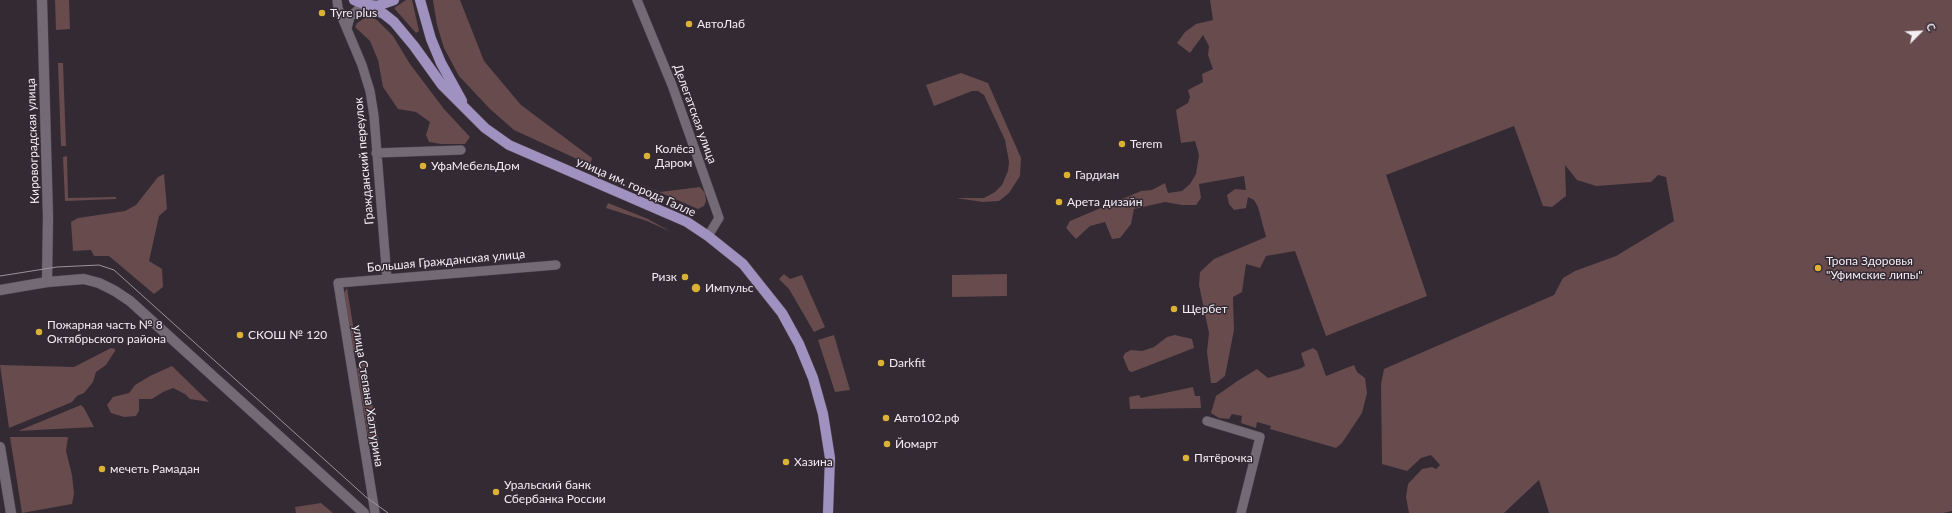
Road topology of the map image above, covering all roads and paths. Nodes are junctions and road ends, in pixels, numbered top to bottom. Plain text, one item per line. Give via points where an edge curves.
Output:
1 (42, 0) edge
2 (337, 0) edge
3 (354, 0) edge
4 (394, 0) edge
5 (420, 0) edge
6 (637, 0) edge
7 (364, 4) junction
8 (347, 28) junction
9 (468, 111) junction
10 (461, 150) dead end
11 (376, 153) junction
12 (708, 236) junction
13 (556, 264) dead end
14 (387, 279) junction
15 (47, 282) junction
16 (338, 283) joint
17 (0, 290) edge
18 (1207, 421) dead end
19 (0, 448) edge
20 (11, 513) edge
21 (364, 513) edge
22 (375, 513) edge
23 (828, 513) edge
24 (1241, 513) edge

1 - 15 main road, Кировоградская улица via 48,217
2 - 8 street, Гражданский переулок
3 - 7 main road, улица им. города Галле
4 - 7 main road via 377,6
5 - 9 main road, улица им. города Галле via 426,25 441,63
6 - 12 street, Делегатская улица via 672,85 719,218
7 - 8 street via 350,17
7 - 9 main road, улица им. города Галле via 394,22 442,85
8 - 11 street, Гражданский переулок via 370,91
9 - 12 main road, улица им. города Галле via 485,128 509,145 687,222
10 - 11 street
11 - 14 street, Гражданский переулок
12 - 23 main road, улица им. города Галле via 743,264 782,313 799,344 813,378 823,414 830,458
13 - 14 street, Большая Гражданская улица
14 - 16 street, Большая Гражданская улица
15 - 17 main road
15 - 21 main road via 84,279 105,285 130,301
16 - 22 street, улица Степана Халтурина
18 - 24 street via 1260,437
19 - 20 main road

